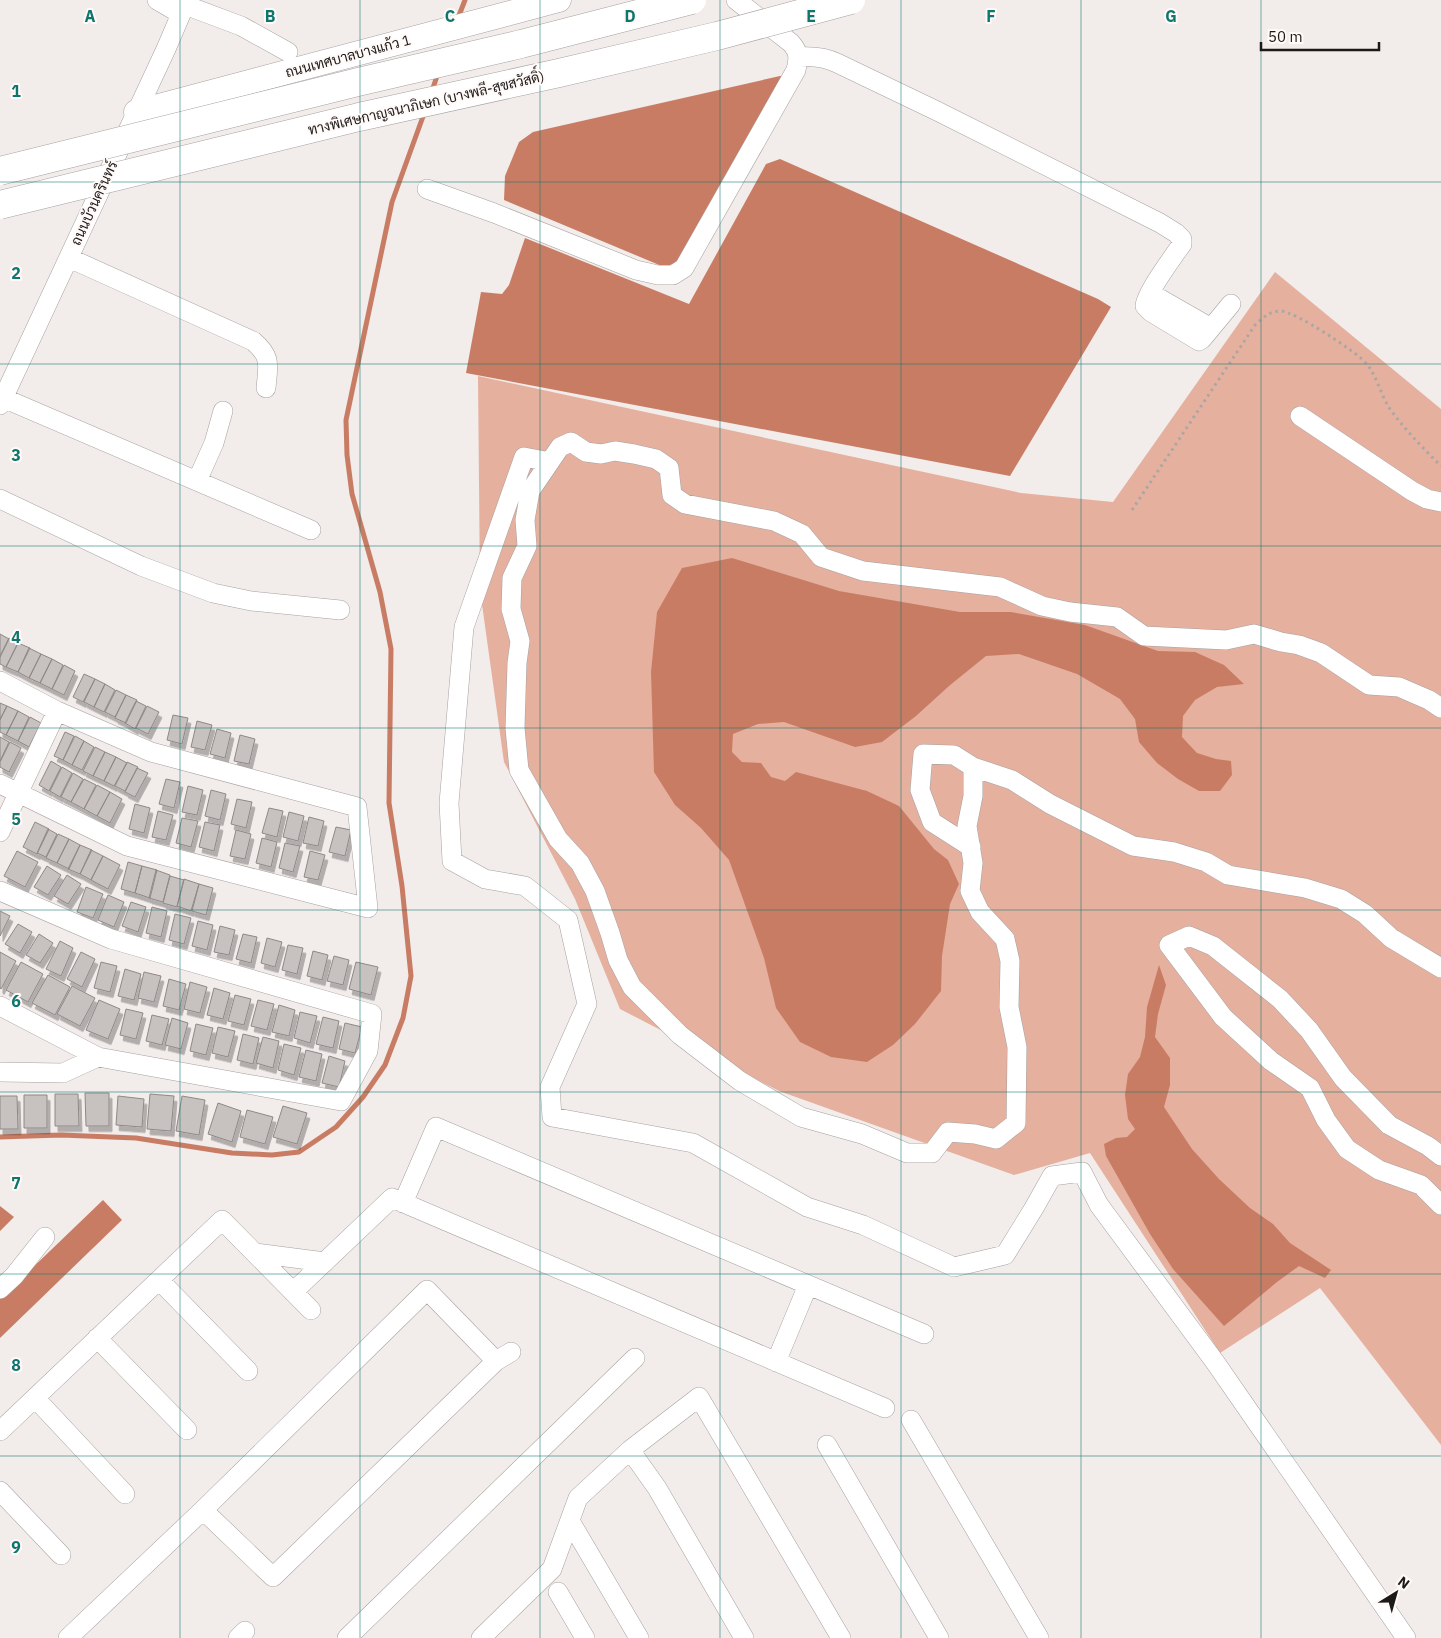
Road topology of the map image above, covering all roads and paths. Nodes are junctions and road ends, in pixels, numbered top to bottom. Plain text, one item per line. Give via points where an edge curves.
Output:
1 (157, 0) edge
2 (559, 0) edge
3 (692, 0) edge
4 (736, 0) edge
5 (851, 0) edge
6 (184, 6) edge
7 (288, 52) dead end
8 (799, 57) junction
9 (136, 112) junction
10 (0, 171) edge
11 (427, 189) dead end
12 (0, 205) edge
13 (68, 258) junction
14 (1231, 304) dead end
15 (266, 388) dead end
16 (2, 402) edge
17 (222, 411) dead end
18 (1300, 416) dead end
19 (550, 462) junction
20 (1441, 466) edge
21 (197, 481) junction
22 (0, 499) edge
23 (1441, 502) edge
24 (1132, 510) dead end
25 (311, 530) dead end
26 (340, 610) dead end
27 (0, 681) edge
28 (1441, 708) edge
29 (57, 711) junction
30 (973, 767) junction
31 (0, 784) edge
32 (18, 793) junction
33 (0, 832) edge
34 (971, 847) junction
35 (0, 890) edge
36 (1441, 968) edge
37 (0, 1006) edge
38 (98, 1056) junction
39 (0, 1072) edge
40 (1441, 1156) edge
41 (404, 1203) junction
42 (1441, 1205) edge
43 (45, 1237) dead end
44 (256, 1254) junction
45 (325, 1262) junction
46 (158, 1280) junction
47 (808, 1285) junction
48 (0, 1289) edge
49 (293, 1292) junction
50 (311, 1310) dead end
51 (924, 1334) dead end
52 (97, 1338) junction
53 (634, 1358) dead end
54 (776, 1362) junction
55 (248, 1371) dead end
56 (35, 1398) junction
57 (885, 1408) dead end
58 (911, 1420) dead end
59 (187, 1430) dead end
60 (0, 1431) edge
61 (827, 1445) dead end
62 (630, 1450) junction
63 (0, 1491) edge
64 (125, 1494) dead end
65 (203, 1510) junction
66 (570, 1521) junction
67 (60, 1555) dead end
68 (558, 1592) dead end
69 (68, 1638) edge
70 (348, 1638) edge
71 (481, 1638) edge
72 (585, 1638) edge
73 (639, 1638) edge
74 (744, 1638) edge
75 (841, 1638) edge
76 (939, 1638) edge
77 (1039, 1638) edge
78 (1406, 1638) edge

1 - 6 street
2 - 9 main road, ถนนเทศบาลบางแก้ว 1
3 - 10 highway, bridge
4 - 8 street via 791,43
5 - 12 highway, ทางพิเศษกาญจนาภิเษก (บางพลี-สุขสวัสดิ์), bridge via 560,73 350,119
6 - 7 street via 242,26
6 - 9 street, ถนนบัวนครินทร์
8 - 11 street via 796,70 684,268 673,275 636,270
8 - 14 street via 812,56 832,61 1170,228 1182,239 1182,244 1150,294 1211,328
9 - 13 street, ถนนบัวนครินทร์
13 - 15 street via 253,341 263,349 269,363
13 - 16 street, ถนนบัวนครินทร์
16 - 21 street
17 - 21 street via 214,443
18 - 23 street via 1412,492
19 - 28 street via 560,447 571,442 586,452 634,454 656,460 669,468 672,495 685,504 774,521 802,534 821,556 863,571 1000,587 1042,606 1117,617 1144,636 1226,640 1254,634 1321,653 1369,685 1399,688
19 - 34 street via 530,491 525,520 527,546 512,578 511,609 520,641 515,728 519,770 558,839 580,863 595,891 618,960 632,987 680,1035 740,1081 801,1117 862,1134 907,1154 932,1153 948,1132 996,1138 1016,1123 1017,1048 1009,1007 1010,961 1005,939 980,912 970,891
19 - 78 street via 524,457 464,628 449,803 452,861 485,879 525,886 568,920 587,1004 550,1087 552,1117 693,1142 807,1207 863,1225 954,1266 1005,1255 1052,1176 1082,1172 1099,1205 1215,1362
20 - 24 path via 1389,408 1366,363 1352,350 1283,311 1269,312 1255,325
21 - 25 street
22 - 26 street via 141,566 213,593 251,601
27 - 29 street
29 - 32 street
29 - 32 street via 151,752 357,808 368,908 127,846
30 - 34 street via 973,796 967,826
30 - 34 street via 954,755 924,754 920,790 932,822
30 - 36 street via 1012,780 1050,804 1133,846 1174,852 1206,862 1228,875 1305,888 1341,899 1365,914 1391,938
31 - 32 street
32 - 33 street
35 - 38 street via 111,939 372,1014 368,1051 341,1101
37 - 38 street
38 - 39 street via 63,1073
40 - 42 street via 1389,1125 1343,1078 1309,1030 1280,999 1213,946 1188,936 1169,945 1223,1017 1271,1061 1310,1088 1326,1120 1347,1149 1379,1170 1421,1185
41 - 45 street via 392,1198
41 - 47 street via 436,1127
41 - 54 street
43 - 48 street
44 - 45 street
44 - 46 street via 222,1220
44 - 49 street
45 - 49 street
46 - 52 street
46 - 55 street
47 - 51 street
47 - 54 street
49 - 50 street
52 - 56 street
52 - 59 street
53 - 70 street
54 - 57 street
56 - 60 street
56 - 64 street
58 - 77 street
61 - 76 street
62 - 66 street via 578,1498
62 - 74 street via 657,1488
62 - 75 street via 698,1397
63 - 67 street
65 - 65 street via 427,1290 504,1357 272,1577
65 - 69 street
66 - 71 street via 552,1569
66 - 73 street
68 - 72 street

